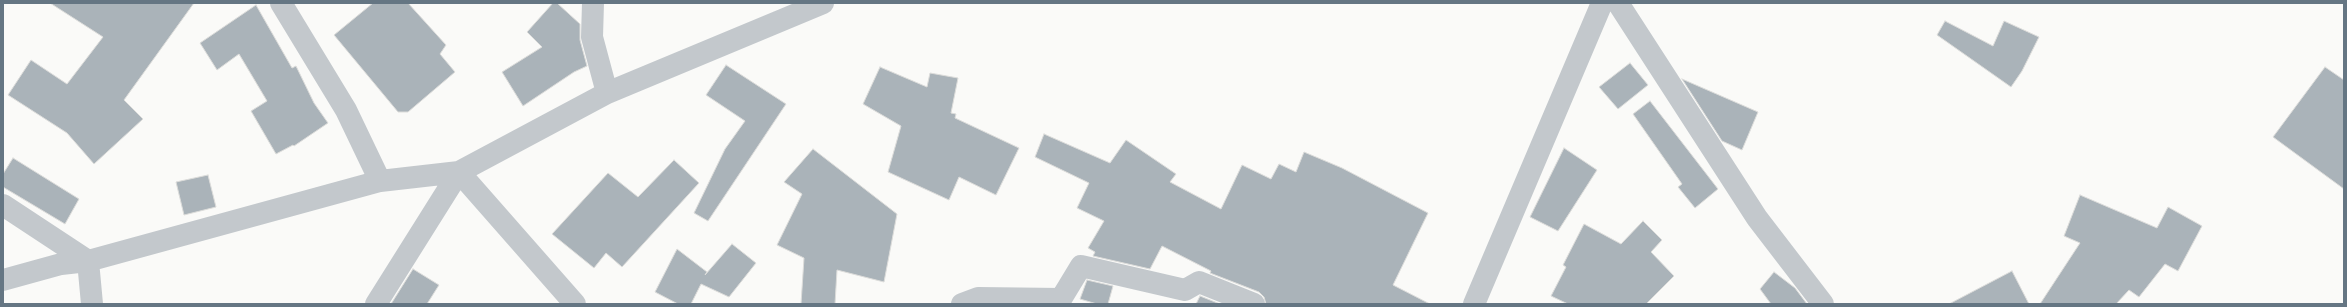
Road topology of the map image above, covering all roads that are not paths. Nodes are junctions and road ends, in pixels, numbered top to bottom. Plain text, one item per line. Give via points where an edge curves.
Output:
1 (281, 3) edge
2 (592, 3) edge
3 (823, 3) edge
4 (1602, 3) edge
5 (1618, 3) edge
6 (607, 93) junction
7 (459, 172) junction
8 (380, 181) junction
9 (3, 205) edge
10 (88, 261) junction
11 (3, 280) edge
12 (566, 300) edge
13 (92, 304) edge
14 (376, 304) edge
15 (962, 304) edge
16 (1254, 304) edge
17 (1474, 304) edge
18 (1823, 304) edge

1 - 8 street via 346,110
2 - 6 street via 592,37
3 - 6 street
4 - 17 street
5 - 18 street via 1757,218
6 - 7 street
7 - 8 street
7 - 12 street
7 - 14 street
8 - 10 street
9 - 10 street
10 - 11 street via 61,264
10 - 13 street
15 - 16 street via 978,298 1061,300 1081,266 1185,290 1199,282

